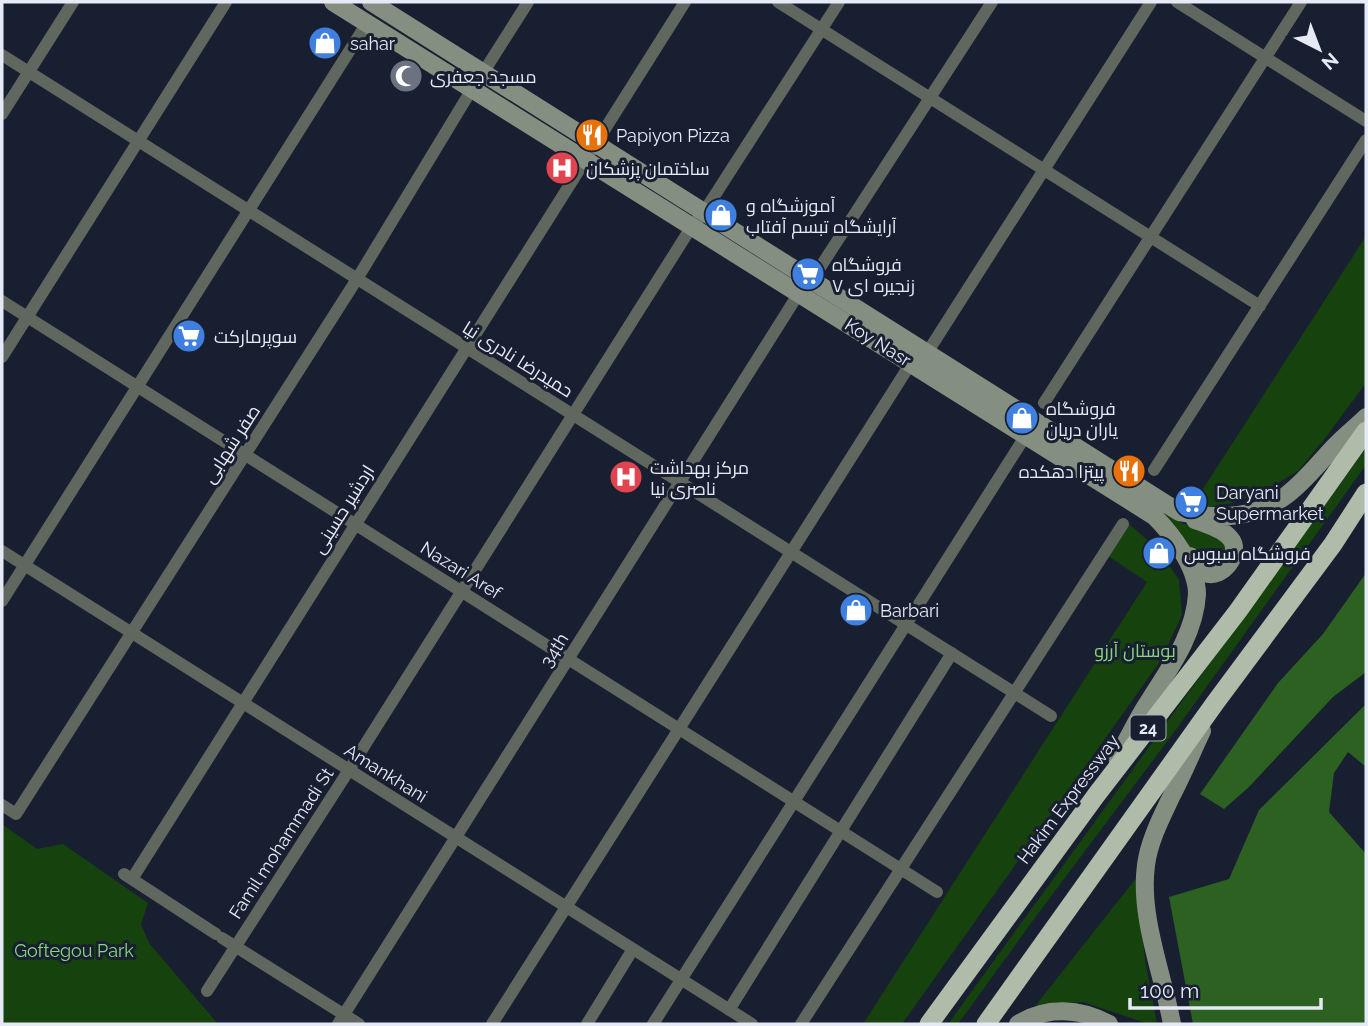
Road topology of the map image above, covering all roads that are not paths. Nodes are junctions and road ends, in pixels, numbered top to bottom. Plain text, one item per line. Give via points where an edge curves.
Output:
1 (73, 2) edge
2 (226, 2) edge
3 (332, 2) edge
4 (528, 2) edge
5 (685, 2) edge
6 (778, 2) edge
7 (839, 2) edge
8 (992, 2) edge
9 (1151, 2) edge
10 (1177, 2) edge
11 (1301, 2) edge
12 (374, 3) edge
13 (367, 23) junction
14 (821, 29) junction
15 (2, 55) edge
16 (1265, 57) junction
17 (29, 72) junction
18 (483, 73) junction
19 (472, 89) junction
20 (930, 98) junction
21 (2, 114) edge
22 (1366, 121) edge
23 (1366, 140) edge
24 (139, 141) junction
25 (595, 143) junction
26 (585, 159) junction
27 (1044, 170) junction
28 (249, 211) junction
29 (704, 212) junction
30 (692, 226) junction
31 (1150, 237) junction
32 (357, 279) junction
33 (806, 287) junction
34 (2, 302) edge
35 (1260, 306) junction
36 (27, 317) junction
37 (466, 347) junction
38 (927, 353) junction
39 (2, 357) edge
40 (911, 363) junction
41 (137, 387) junction
42 (1044, 402) dead end
43 (573, 415) junction
44 (1366, 417) edge
45 (1366, 431) edge
46 (1026, 435) junction
47 (245, 455) junction
48 (1154, 470) dead end
49 (680, 482) junction
50 (1366, 493) edge
51 (1366, 507) edge
52 (1179, 512) junction
53 (355, 524) junction
54 (1123, 524) dead end
55 (1175, 539) junction
56 (1333, 544) junction
57 (2, 551) edge
58 (791, 552) junction
59 (24, 565) junction
60 (462, 592) junction
61 (2, 601) edge
62 (906, 625) junction
63 (131, 633) junction
64 (952, 653) junction
65 (569, 659) junction
66 (1015, 693) junction
67 (242, 702) junction
68 (1215, 702) junction
69 (1051, 716) dead end
70 (679, 729) junction
71 (349, 770) junction
72 (1097, 794) junction
73 (794, 802) junction
74 (2, 806) edge
75 (841, 831) junction
76 (456, 837) junction
77 (901, 869) junction
78 (937, 892) dead end
79 (566, 907) junction
80 (236, 947) junction
81 (633, 949) junction
82 (682, 980) junction
83 (207, 991) dead end
84 (730, 1010) junction
85 (341, 1019) edge
86 (359, 1024) edge
87 (492, 1024) edge
88 (587, 1024) edge
89 (653, 1024) edge
90 (752, 1024) edge
91 (801, 1024) edge
92 (929, 1024) edge
93 (986, 1024) edge
94 (1018, 1024) edge
95 (1109, 1024) edge
96 (1172, 1024) edge

1 - 17 street
2 - 24 street
3 - 13 main road, Koy Nasr
4 - 18 street
5 - 25 street, اردشیر حسینی
6 - 14 street
7 - 14 street, Famil mohammadi St
8 - 20 street, 34th
9 - 27 street
10 - 16 street
11 - 16 street
12 - 18 main road, Koy Nasr
13 - 19 main road, Koy Nasr
13 - 28 street
14 - 20 street
14 - 29 street, Famil mohammadi St
15 - 17 street, حمیدرضا نادری نیا
16 - 22 street
16 - 31 street
17 - 21 street
17 - 24 street, حمیدرضا نادری نیا
18 - 25 main road, Koy Nasr
19 - 26 main road, Koy Nasr
19 - 32 street, صفر شهابی
20 - 27 street
20 - 33 street, 34th
23 - 35 street
24 - 28 street, حمیدرضا نادری نیا
24 - 36 street
25 - 26 street, اردشیر حسینی
25 - 29 main road, Koy Nasr
26 - 30 main road, Koy Nasr
26 - 37 street, اردشیر حسینی
27 - 31 street
27 - 38 street
28 - 32 street, حمیدرضا نادری نیا
28 - 41 street
29 - 30 street, Famil mohammadi St
29 - 33 main road, Koy Nasr
30 - 33 main road, Koy Nasr
30 - 43 street, Famil mohammadi St
31 - 35 street
31 - 42 street
32 - 37 street, حمیدرضا نادری نیا
32 - 47 street, صفر شهابی
33 - 38 main road, Koy Nasr
33 - 40 main road, Koy Nasr
33 - 49 street, 34th
34 - 36 street, Nazari Aref
35 - 48 street
36 - 39 street
36 - 41 street, Nazari Aref
37 - 43 street, حمیدرضا نادری نیا
37 - 53 street, اردشیر حسینی
38 - 52 main road, Koy Nasr
40 - 46 main road, Koy Nasr
40 - 58 street
41 - 47 street, Nazari Aref
41 - 59 street
43 - 49 street, حمیدرضا نادری نیا
43 - 60 street, Famil mohammadi St
44 - 52 main road, Koy Nasr via 1300,485 1271,506 1214,517
45 - 72 highway, Hakim Expressway / 24 via 1238,611
46 - 55 main road, Koy Nasr via 1154,516
46 - 62 street
47 - 53 street, Nazari Aref
47 - 63 street, صفر شهابی
49 - 58 street, حمیدرضا نادری نیا
49 - 65 street, 34th
50 - 56 highway, 24
51 - 56 highway
52 - 55 main road via 1231,538 1235,556 1219,573 1206,573
53 - 60 street, Nazari Aref
53 - 67 street, اردشیر حسینی
54 - 66 street
55 - 72 main road, Koy Nasr via 1195,579 1197,594 1189,632
56 - 68 highway, 24
57 - 59 street, Amankhani
58 - 62 street, حمیدرضا نادری نیا
58 - 70 street
59 - 61 street
59 - 63 street, Amankhani
60 - 65 street, Nazari Aref
60 - 71 street, Famil mohammadi St
62 - 64 street, حمیدرضا نادری نیا
62 - 73 street
63 - 67 street, Amankhani
63 - 74 street, صفر شهابی via 16,814
64 - 66 street, حمیدرضا نادری نیا
64 - 75 street
65 - 70 street, Nazari Aref
65 - 76 street, 34th
66 - 69 street, حمیدرضا نادری نیا
66 - 77 street
67 - 71 street, Amankhani
67 - 80 street, اردشیر حسینی via 128,876
68 - 93 highway, 24
68 - 96 main road via 1147,855 1145,895
70 - 73 street, Nazari Aref
70 - 79 street
71 - 76 street, Amankhani
71 - 80 street, Famil mohammadi St
72 - 92 highway, Hakim Expressway / 24
73 - 75 street, Nazari Aref
73 - 82 street
75 - 77 street, Nazari Aref
75 - 84 street
76 - 79 street, Amankhani
76 - 85 street, 34th
77 - 78 street, Nazari Aref
77 - 91 street
79 - 81 street, Amankhani
79 - 87 street
80 - 83 street, Famil mohammadi St
80 - 85 street
81 - 82 street, Amankhani
81 - 88 street
82 - 84 street, Amankhani
82 - 89 street
84 - 90 street, Amankhani
85 - 86 street
94 - 95 main road via 1057,1011 1078,1012

